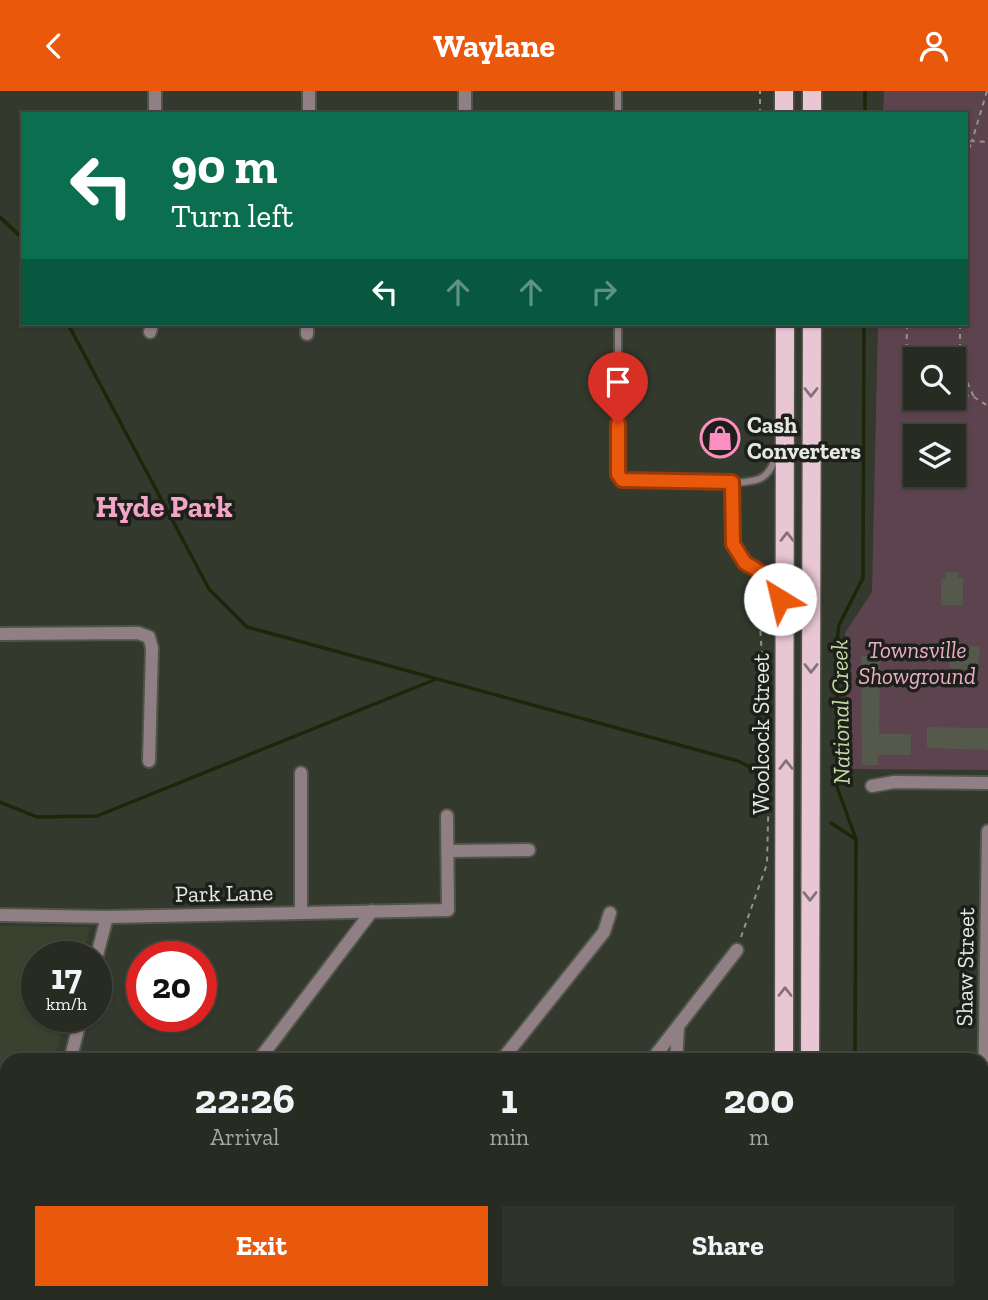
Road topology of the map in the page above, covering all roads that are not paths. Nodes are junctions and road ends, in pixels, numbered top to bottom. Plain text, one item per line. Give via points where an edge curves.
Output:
1 (155, 91) edge
2 (309, 91) edge
3 (466, 91) edge
4 (618, 91) edge
5 (774, 91) edge
6 (784, 91) edge
7 (812, 91) edge
8 (155, 112) edge
9 (309, 112) edge
10 (465, 112) edge
11 (618, 112) edge
12 (774, 112) edge
13 (784, 112) edge
14 (812, 112) edge
15 (618, 326) edge
16 (785, 326) edge
17 (812, 326) edge
18 (787, 413) junction
19 (732, 482) junction
20 (786, 611) junction
21 (0, 634) edge
22 (149, 761) dead end
23 (301, 773) dead end
24 (988, 783) edge
25 (872, 786) dead end
26 (447, 816) dead end
27 (988, 831) edge
28 (528, 850) dead end
29 (448, 852) junction
30 (372, 911) junction
31 (300, 913) junction
32 (610, 913) dead end
33 (0, 915) edge
34 (107, 917) junction
35 (101, 941) edge
36 (737, 950) road end
37 (678, 1028) junction
38 (77, 1032) edge
39 (72, 1053) edge
40 (264, 1053) edge
41 (507, 1053) edge
42 (658, 1053) edge
43 (676, 1053) edge
44 (785, 1053) edge
45 (810, 1053) edge
46 (986, 1053) edge

1 - 8 street
2 - 9 street
3 - 10 street
4 - 11 lane
5 - 12 main road
6 - 13 main road
7 - 14 main road
15 - 19 lane via 618,474 622,480
16 - 18 main road, Woolcock Street
17 -> 45 main road
18 - 19 lane via 769,471 759,479
20 -> 18 main road, Woolcock Street
19 - 20 lane via 733,544 745,563 764,574
44 -> 20 main road, Woolcock Street
21 - 22 street via 138,633 149,637
23 - 31 street
24 - 25 street
26 - 29 street
27 - 46 street, Shaw Street
28 - 29 street
29 - 30 street, Park Lane via 448,910
30 - 31 street, Park Lane
30 - 40 street
31 - 34 street, Park Lane
32 - 41 street via 604,932
33 - 34 street, Park Lane
34 - 35 street
36 - 37 street
37 - 42 street
37 - 43 street
38 - 39 street

